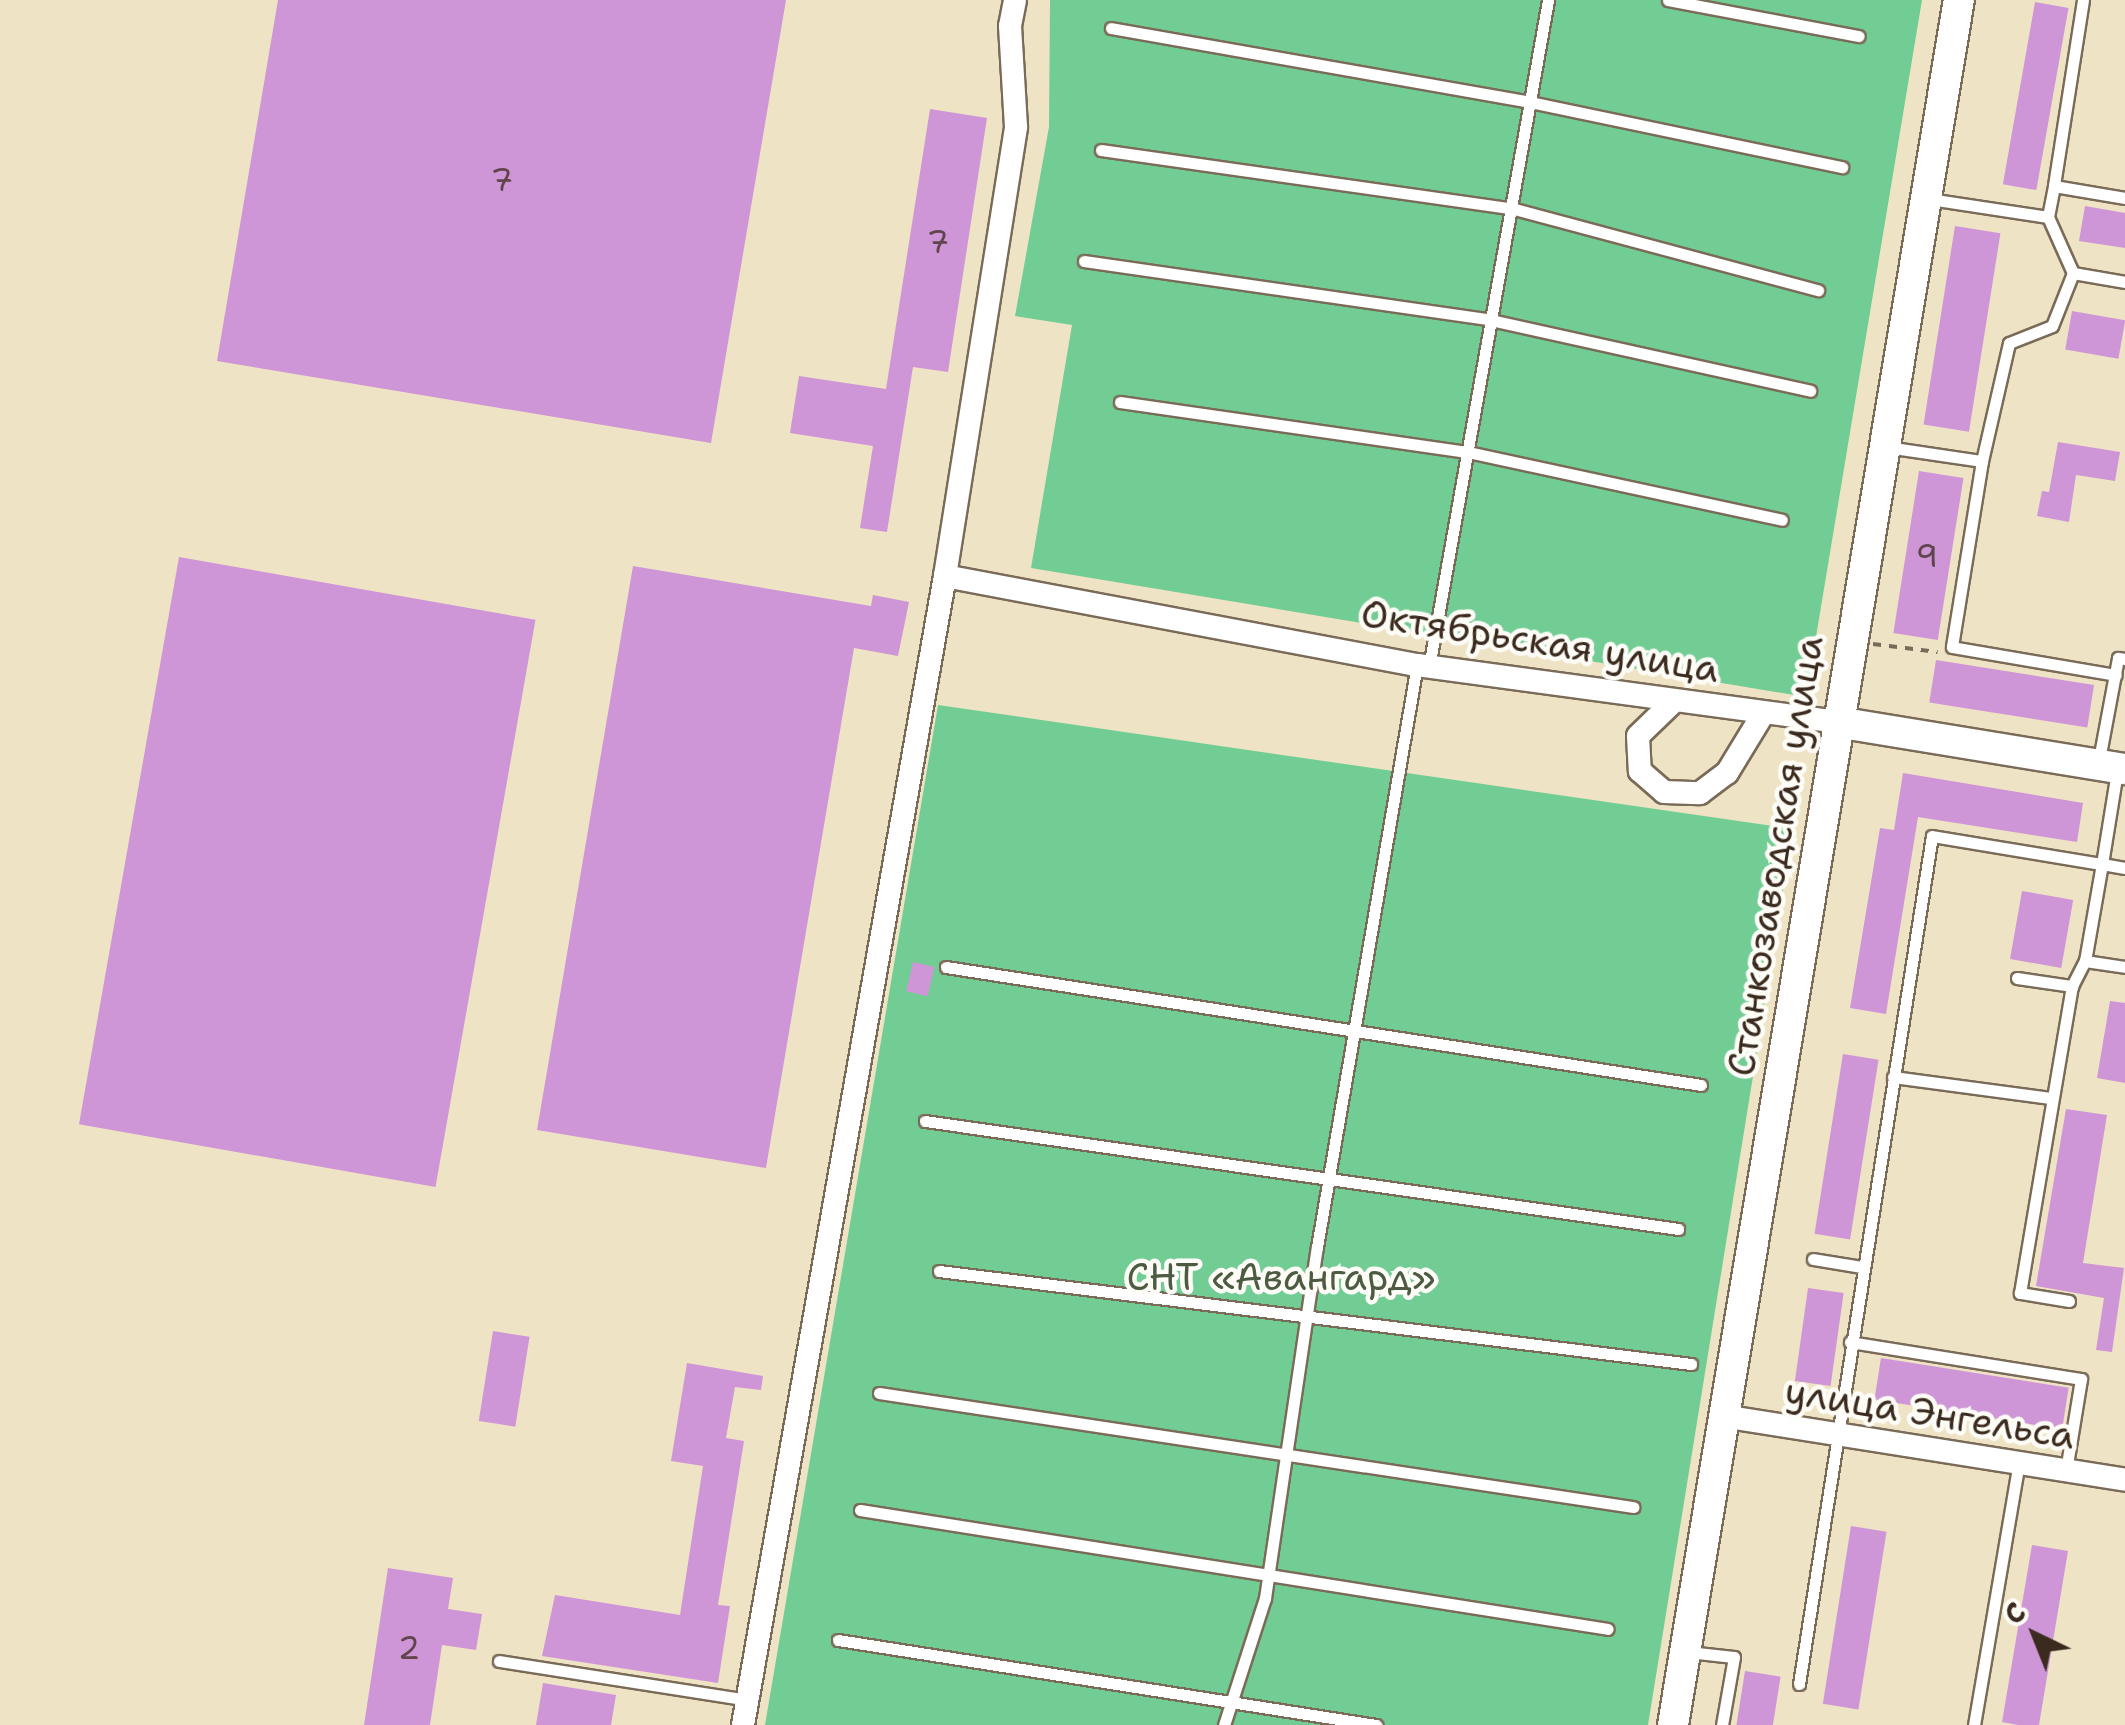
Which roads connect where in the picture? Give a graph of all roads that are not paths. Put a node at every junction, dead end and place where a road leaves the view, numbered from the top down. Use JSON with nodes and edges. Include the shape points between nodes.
{"nodes":[{"id":1,"x":1014,"y":0,"type":"edge"},
{"id":2,"x":1548,"y":0,"type":"edge"},
{"id":3,"x":1668,"y":0,"type":"edge"},
{"id":4,"x":1959,"y":0,"type":"edge"},
{"id":5,"x":2083,"y":0,"type":"edge"},
{"id":6,"x":1110,"y":28,"type":"dead end"},
{"id":7,"x":1860,"y":36,"type":"dead end"},
{"id":8,"x":1530,"y":102,"type":"junction"},
{"id":9,"x":1101,"y":150,"type":"dead end"},
{"id":10,"x":1842,"y":167,"type":"dead end"},
{"id":11,"x":2054,"y":186,"type":"junction"},
{"id":12,"x":1926,"y":198,"type":"junction"},
{"id":13,"x":2125,"y":198,"type":"edge"},
{"id":14,"x":1511,"y":208,"type":"junction"},
{"id":15,"x":2048,"y":217,"type":"junction"},
{"id":16,"x":1084,"y":261,"type":"dead end"},
{"id":17,"x":2073,"y":273,"type":"junction"},
{"id":18,"x":2125,"y":282,"type":"edge"},
{"id":19,"x":1818,"y":290,"type":"dead end"},
{"id":20,"x":1492,"y":320,"type":"junction"},
{"id":21,"x":1810,"y":391,"type":"dead end"},
{"id":22,"x":1120,"y":402,"type":"dead end"},
{"id":23,"x":1884,"y":446,"type":"junction"},
{"id":24,"x":1468,"y":452,"type":"junction"},
{"id":25,"x":1982,"y":461,"type":"junction"},
{"id":26,"x":1782,"y":520,"type":"dead end"},
{"id":27,"x":945,"y":576,"type":"junction"},
{"id":28,"x":2125,"y":659,"type":"edge"},
{"id":29,"x":1423,"y":666,"type":"junction"},
{"id":30,"x":2116,"y":675,"type":"junction"},
{"id":31,"x":1672,"y":703,"type":"junction"},
{"id":32,"x":1762,"y":714,"type":"junction"},
{"id":33,"x":1837,"y":722,"type":"junction"},
{"id":34,"x":2114,"y":768,"type":"edge"},
{"id":35,"x":2102,"y":864,"type":"junction"},
{"id":36,"x":2125,"y":868,"type":"edge"},
{"id":37,"x":2085,"y":961,"type":"junction"},
{"id":38,"x":2125,"y":967,"type":"edge"},
{"id":39,"x":946,"y":968,"type":"dead end"},
{"id":40,"x":2017,"y":978,"type":"dead end"},
{"id":41,"x":2072,"y":986,"type":"junction"},
{"id":42,"x":1355,"y":1028,"type":"junction"},
{"id":43,"x":1893,"y":1076,"type":"junction"},
{"id":44,"x":1701,"y":1085,"type":"dead end"},
{"id":45,"x":2051,"y":1098,"type":"junction"},
{"id":46,"x":925,"y":1121,"type":"dead end"},
{"id":47,"x":1330,"y":1177,"type":"junction"},
{"id":48,"x":1678,"y":1229,"type":"dead end"},
{"id":49,"x":1812,"y":1259,"type":"dead end"},
{"id":50,"x":1862,"y":1267,"type":"junction"},
{"id":51,"x":939,"y":1271,"type":"dead end"},
{"id":52,"x":2069,"y":1300,"type":"dead end"},
{"id":53,"x":1307,"y":1315,"type":"junction"},
{"id":54,"x":1850,"y":1342,"type":"junction"},
{"id":55,"x":1691,"y":1364,"type":"dead end"},
{"id":56,"x":879,"y":1393,"type":"dead end"},
{"id":57,"x":1724,"y":1416,"type":"junction"},
{"id":58,"x":1835,"y":1434,"type":"junction"},
{"id":59,"x":1287,"y":1452,"type":"junction"},
{"id":60,"x":2019,"y":1464,"type":"junction"},
{"id":61,"x":2066,"y":1471,"type":"junction"},
{"id":62,"x":2125,"y":1480,"type":"edge"},
{"id":63,"x":1634,"y":1507,"type":"dead end"},
{"id":64,"x":860,"y":1510,"type":"dead end"},
{"id":65,"x":1268,"y":1576,"type":"junction"},
{"id":66,"x":1608,"y":1629,"type":"dead end"},
{"id":67,"x":838,"y":1640,"type":"dead end"},
{"id":68,"x":1685,"y":1651,"type":"junction"},
{"id":69,"x":499,"y":1661,"type":"dead end"},
{"id":70,"x":1798,"y":1684,"type":"dead end"},
{"id":71,"x":748,"y":1700,"type":"junction"},
{"id":72,"x":1232,"y":1704,"type":"junction"},
{"id":73,"x":743,"y":1725,"type":"edge"},
{"id":74,"x":1224,"y":1725,"type":"edge"},
{"id":75,"x":1376,"y":1725,"type":"edge"},
{"id":76,"x":1673,"y":1725,"type":"edge"},
{"id":77,"x":1722,"y":1725,"type":"edge"},
{"id":78,"x":1974,"y":1725,"type":"edge"}],
"edges":[{"from":1,"to":27,"type":"street","via":[[1016,127]]},
{"from":2,"to":8,"type":"lane"},
{"from":3,"to":7,"type":"lane"},
{"from":4,"to":12,"type":"street","name":"Станкозаводская улица"},
{"from":5,"to":11,"type":"lane"},
{"from":6,"to":8,"type":"lane"},
{"from":8,"to":10,"type":"lane"},
{"from":8,"to":14,"type":"lane"},
{"from":9,"to":14,"type":"lane"},
{"from":11,"to":13,"type":"lane"},
{"from":11,"to":15,"type":"lane"},
{"from":12,"to":15,"type":"lane"},
{"from":12,"to":23,"type":"street","name":"Станкозаводская улица"},
{"from":14,"to":19,"type":"lane"},
{"from":14,"to":20,"type":"lane"},
{"from":15,"to":17,"type":"lane"},
{"from":16,"to":20,"type":"lane"},
{"from":17,"to":18,"type":"lane"},
{"from":17,"to":25,"type":"lane","via":[[2052,326],[2009,343]]},
{"from":20,"to":21,"type":"lane"},
{"from":20,"to":24,"type":"lane"},
{"from":22,"to":24,"type":"lane"},
{"from":23,"to":25,"type":"lane"},
{"from":23,"to":33,"type":"street","name":"Станкозаводская улица"},
{"from":24,"to":26,"type":"lane"},
{"from":24,"to":29,"type":"lane"},
{"from":25,"to":30,"type":"lane","via":[[1952,648]]},
{"from":27,"to":29,"type":"street","name":"Октябрьская улица"},
{"from":27,"to":71,"type":"street"},
{"from":28,"to":30,"type":"lane","via":[[2118,658]]},
{"from":29,"to":31,"type":"street","name":"Октябрьская улица"},
{"from":29,"to":42,"type":"lane"},
{"from":30,"to":34,"type":"lane"},
{"from":31,"to":32,"type":"street","name":"Октябрьская улица"},
{"from":31,"to":32,"type":"street","via":[[1638,736],[1640,771],[1664,792],[1700,793],[1727,773]]},
{"from":32,"to":33,"type":"street","name":"Октябрьская улица"},
{"from":33,"to":34,"type":"street","name":"Октябрьская улица"},
{"from":33,"to":57,"type":"street","name":"Станкозаводская улица"},
{"from":34,"to":35,"type":"lane"},
{"from":35,"to":36,"type":"lane"},
{"from":35,"to":37,"type":"lane"},
{"from":35,"to":43,"type":"lane","via":[[1932,836]]},
{"from":37,"to":38,"type":"lane"},
{"from":37,"to":41,"type":"lane"},
{"from":39,"to":42,"type":"lane"},
{"from":40,"to":41,"type":"lane"},
{"from":41,"to":45,"type":"lane"},
{"from":42,"to":44,"type":"lane"},
{"from":42,"to":47,"type":"lane"},
{"from":43,"to":45,"type":"lane"},
{"from":43,"to":50,"type":"lane"},
{"from":45,"to":52,"type":"lane","via":[[2020,1293]]},
{"from":46,"to":47,"type":"lane"},
{"from":47,"to":48,"type":"lane"},
{"from":47,"to":53,"type":"lane"},
{"from":49,"to":50,"type":"lane"},
{"from":50,"to":54,"type":"lane"},
{"from":51,"to":53,"type":"lane"},
{"from":53,"to":55,"type":"lane"},
{"from":53,"to":59,"type":"lane"},
{"from":54,"to":58,"type":"lane"},
{"from":54,"to":61,"type":"lane","via":[[2081,1378]]},
{"from":56,"to":59,"type":"lane"},
{"from":57,"to":58,"type":"street","name":"улица Энгельса"},
{"from":57,"to":68,"type":"street","name":"Станкозаводская улица"},
{"from":58,"to":60,"type":"street","name":"улица Энгельса"},
{"from":58,"to":70,"type":"lane"},
{"from":59,"to":63,"type":"lane"},
{"from":59,"to":65,"type":"lane"},
{"from":60,"to":61,"type":"street","name":"улица Энгельса"},
{"from":60,"to":78,"type":"lane"},
{"from":61,"to":62,"type":"street","name":"улица Энгельса"},
{"from":64,"to":65,"type":"lane"},
{"from":65,"to":66,"type":"lane"},
{"from":65,"to":72,"type":"lane"},
{"from":67,"to":72,"type":"lane"},
{"from":68,"to":76,"type":"street","name":"Станкозаводская улица"},
{"from":68,"to":77,"type":"lane","via":[[1734,1656]]},
{"from":69,"to":71,"type":"lane"},
{"from":71,"to":73,"type":"street"},
{"from":72,"to":74,"type":"lane"},
{"from":72,"to":75,"type":"lane"}]}
